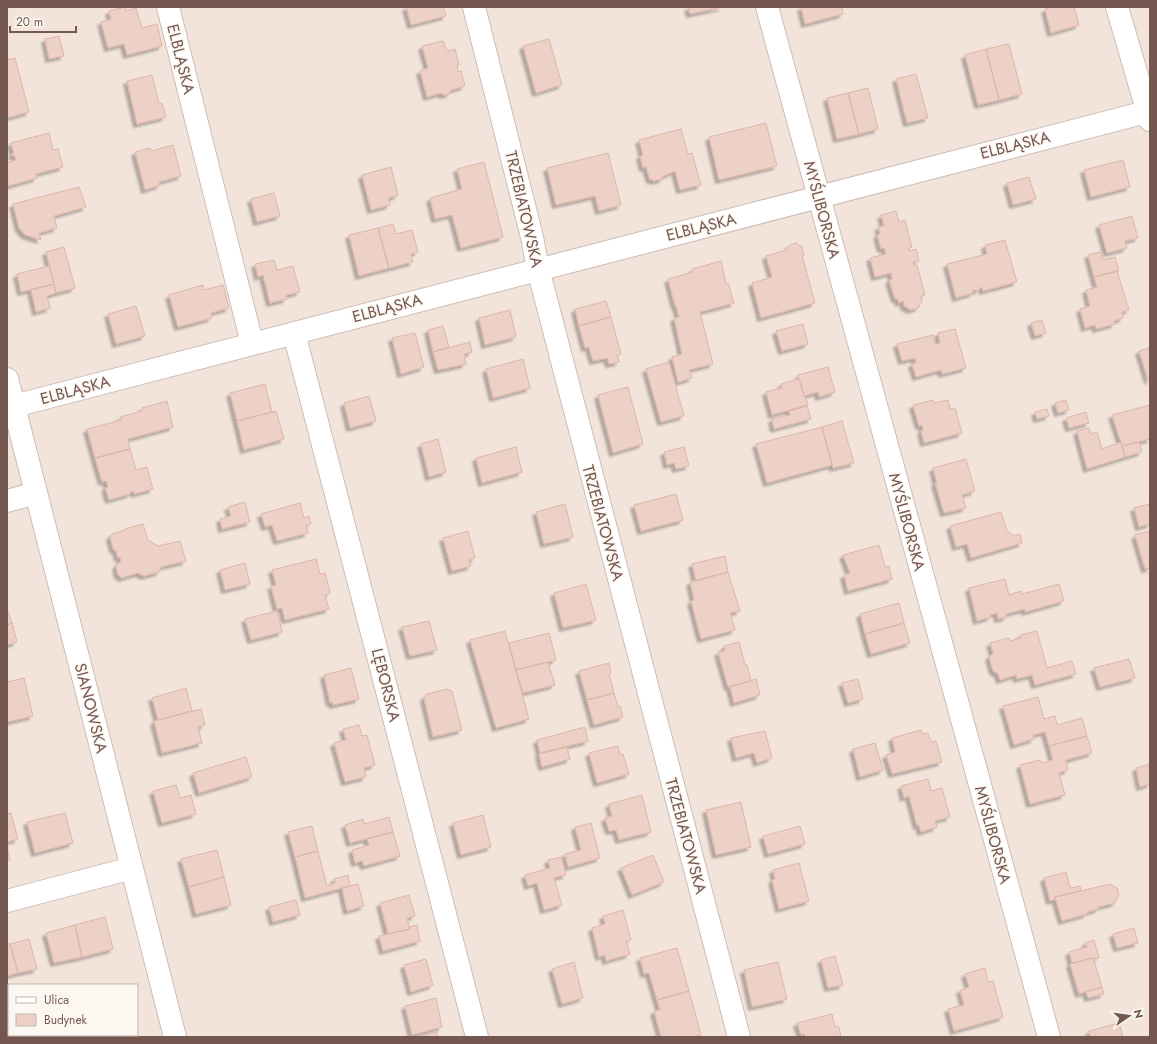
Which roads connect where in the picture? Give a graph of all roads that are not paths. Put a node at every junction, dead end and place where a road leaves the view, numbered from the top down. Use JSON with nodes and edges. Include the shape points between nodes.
{"nodes":[{"id":1,"x":168,"y":7,"type":"edge"},
{"id":2,"x":474,"y":7,"type":"edge"},
{"id":3,"x":767,"y":7,"type":"edge"},
{"id":4,"x":1117,"y":7,"type":"edge"},
{"id":5,"x":1149,"y":114,"type":"edge"},
{"id":6,"x":818,"y":197,"type":"junction"},
{"id":7,"x":538,"y":269,"type":"junction"},
{"id":8,"x":294,"y":333,"type":"junction"},
{"id":9,"x":252,"y":343,"type":"junction"},
{"id":10,"x":7,"y":379,"type":"edge"},
{"id":11,"x":14,"y":406,"type":"junction"},
{"id":12,"x":36,"y":493,"type":"junction"},
{"id":13,"x":7,"y":501,"type":"edge"},
{"id":14,"x":132,"y":868,"type":"junction"},
{"id":15,"x":7,"y":901,"type":"edge"},
{"id":16,"x":176,"y":1037,"type":"edge"},
{"id":17,"x":477,"y":1037,"type":"edge"},
{"id":18,"x":739,"y":1037,"type":"edge"},
{"id":19,"x":1048,"y":1037,"type":"edge"}],
"edges":[{"from":1,"to":9,"type":"street","name":"ELBLĄSKA"},
{"from":2,"to":7,"type":"street","name":"TRZEBIATOWSKA"},
{"from":3,"to":6,"type":"street","name":"MYŚLIBORSKA"},
{"from":4,"to":5,"type":"street"},
{"from":5,"to":6,"type":"street","name":"ELBLĄSKA","via":[[972,156]]},
{"from":6,"to":7,"type":"street","name":"ELBLĄSKA"},
{"from":6,"to":19,"type":"street","name":"MYŚLIBORSKA"},
{"from":7,"to":8,"type":"street","name":"ELBLĄSKA"},
{"from":7,"to":18,"type":"street","name":"TRZEBIATOWSKA"},
{"from":8,"to":9,"type":"street","name":"ELBLĄSKA"},
{"from":8,"to":17,"type":"street","name":"LĘBORSKA"},
{"from":9,"to":11,"type":"street","name":"ELBLĄSKA"},
{"from":10,"to":11,"type":"street","name":"SIANOWSKA"},
{"from":11,"to":12,"type":"street","name":"SIANOWSKA"},
{"from":12,"to":13,"type":"street"},
{"from":12,"to":14,"type":"street","name":"SIANOWSKA"},
{"from":14,"to":15,"type":"street"},
{"from":14,"to":16,"type":"street","name":"SIANOWSKA"}]}
